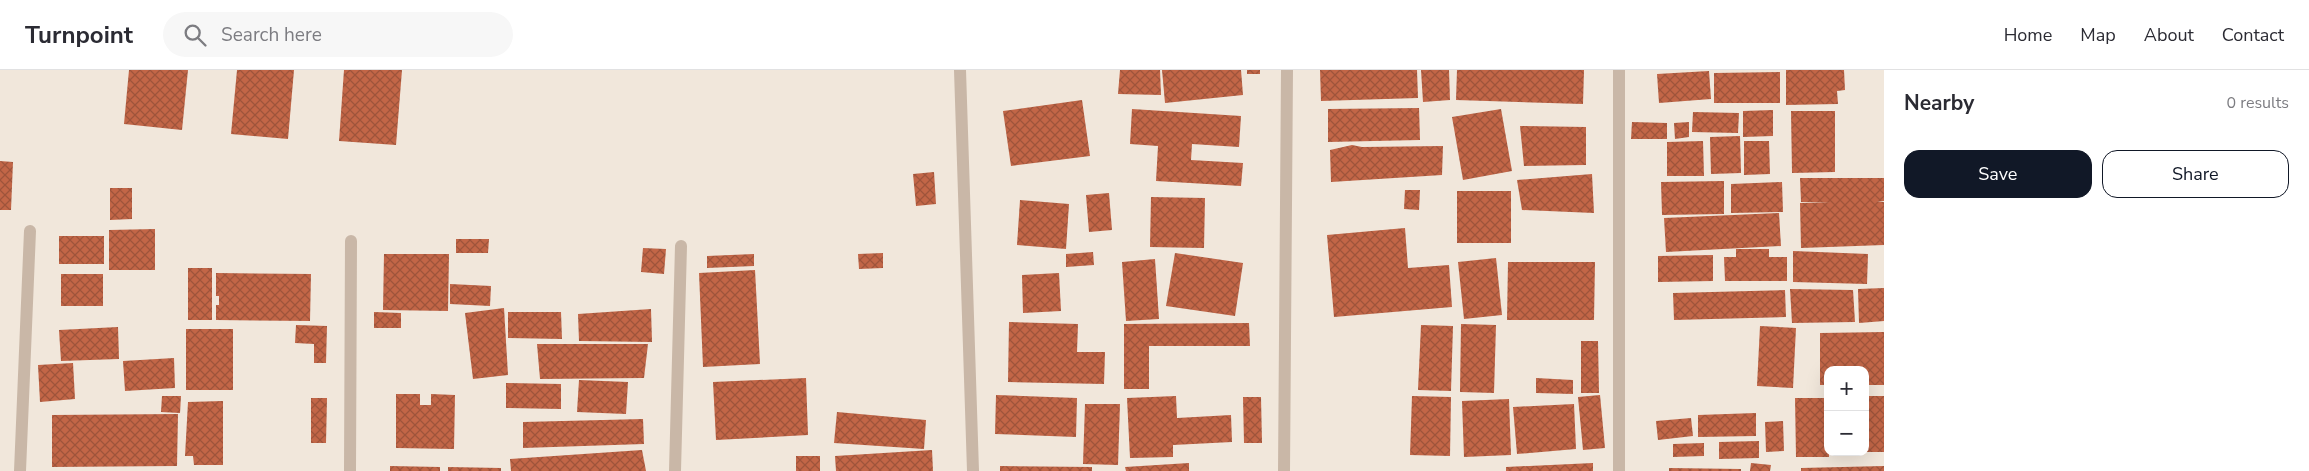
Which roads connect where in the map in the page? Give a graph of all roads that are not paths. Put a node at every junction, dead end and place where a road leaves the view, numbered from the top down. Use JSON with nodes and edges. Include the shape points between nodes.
{"nodes":[{"id":1,"x":960,"y":70,"type":"edge"},
{"id":2,"x":1287,"y":70,"type":"edge"},
{"id":3,"x":1619,"y":70,"type":"edge"},
{"id":4,"x":30,"y":231,"type":"dead end"},
{"id":5,"x":351,"y":241,"type":"dead end"},
{"id":6,"x":681,"y":246,"type":"dead end"},
{"id":7,"x":20,"y":471,"type":"edge"},
{"id":8,"x":350,"y":471,"type":"edge"},
{"id":9,"x":675,"y":471,"type":"edge"},
{"id":10,"x":973,"y":471,"type":"edge"},
{"id":11,"x":1284,"y":471,"type":"edge"},
{"id":12,"x":1620,"y":471,"type":"edge"}],
"edges":[{"from":1,"to":10,"type":"street"},
{"from":2,"to":11,"type":"street"},
{"from":3,"to":12,"type":"street"},
{"from":4,"to":7,"type":"street"},
{"from":5,"to":8,"type":"street"},
{"from":6,"to":9,"type":"street"}]}
